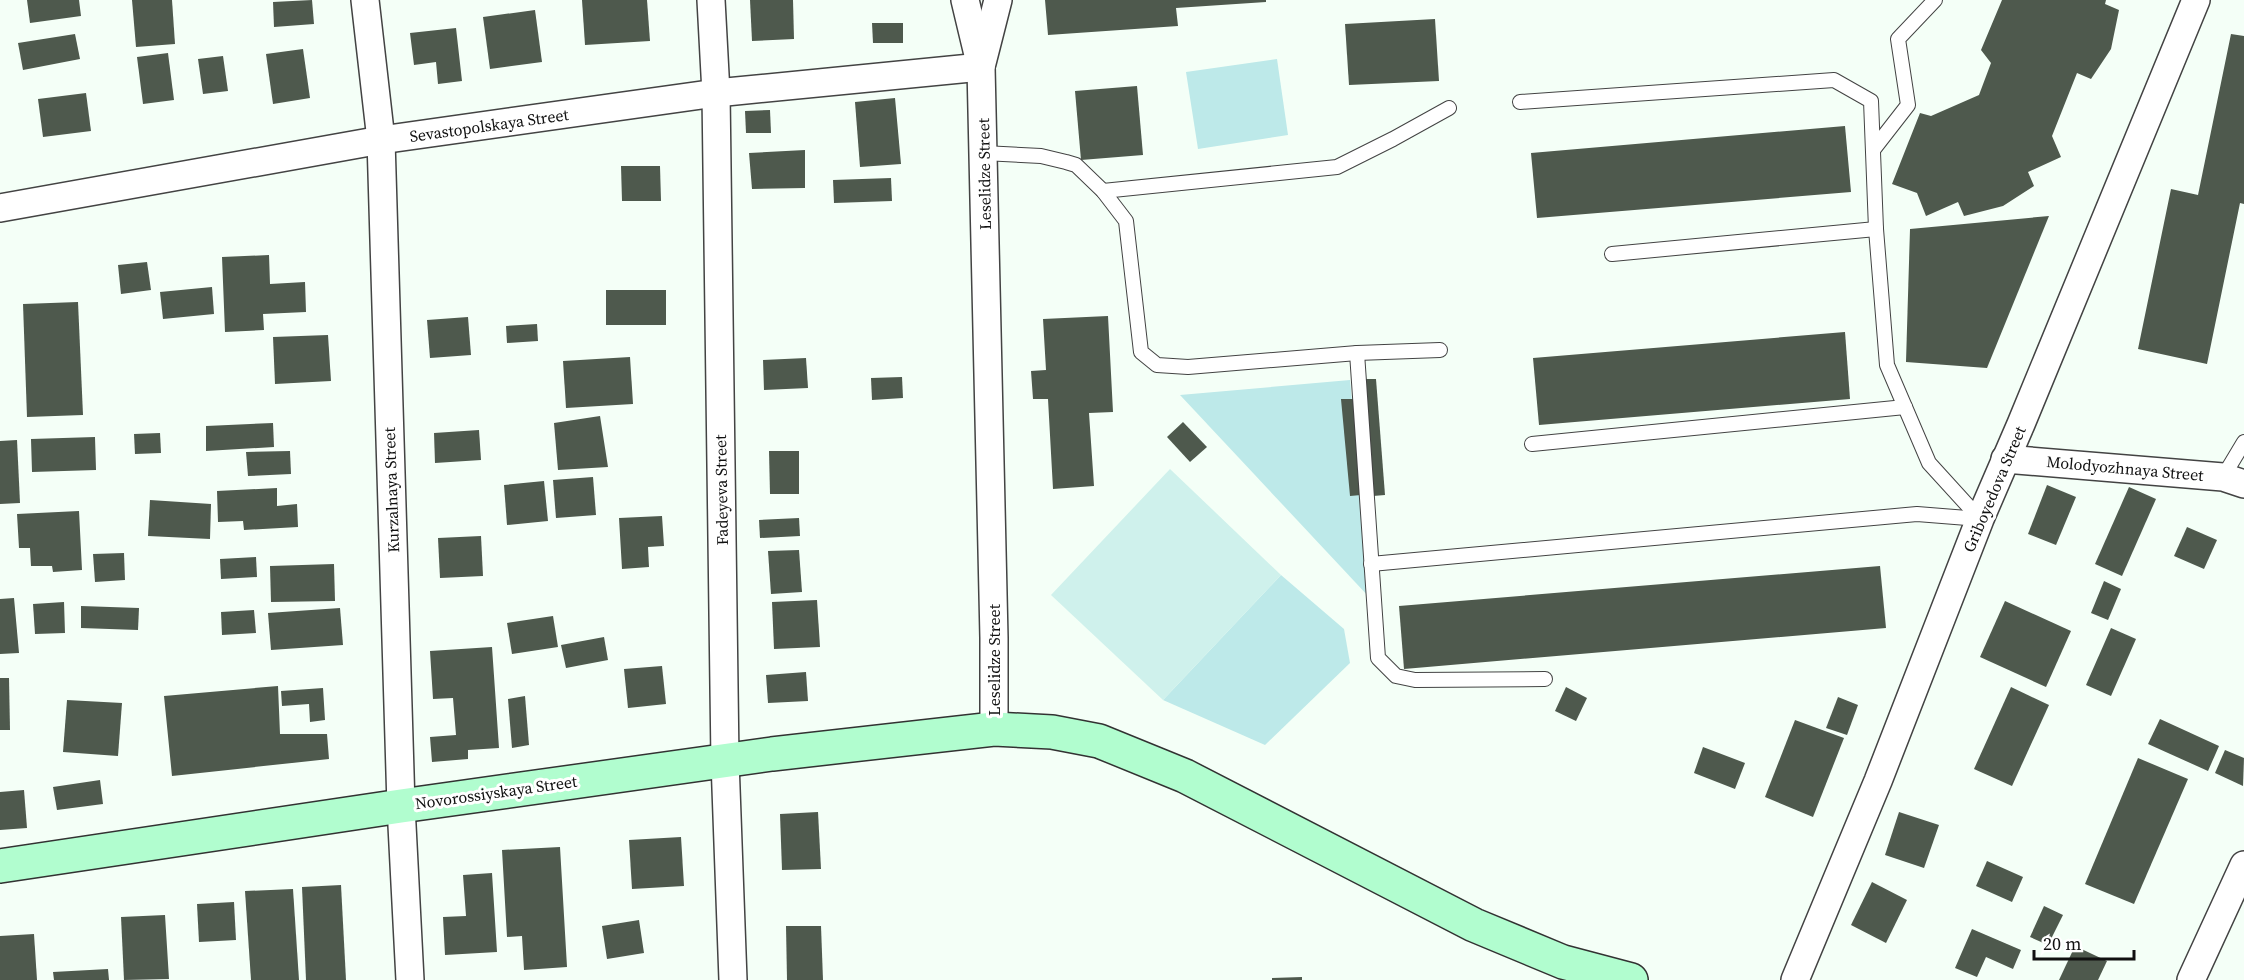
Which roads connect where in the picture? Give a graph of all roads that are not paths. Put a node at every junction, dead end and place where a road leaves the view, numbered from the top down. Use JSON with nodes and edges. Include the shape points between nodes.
{"nodes":[{"id":1,"x":365,"y":0,"type":"edge"},
{"id":2,"x":711,"y":0,"type":"edge"},
{"id":3,"x":965,"y":0,"type":"edge"},
{"id":4,"x":998,"y":0,"type":"edge"},
{"id":5,"x":1935,"y":0,"type":"edge"},
{"id":6,"x":2196,"y":0,"type":"edge"},
{"id":7,"x":981,"y":67,"type":"junction"},
{"id":8,"x":716,"y":93,"type":"junction"},
{"id":9,"x":1520,"y":102,"type":"dead end"},
{"id":10,"x":1449,"y":108,"type":"dead end"},
{"id":11,"x":381,"y":140,"type":"junction"},
{"id":12,"x":1873,"y":150,"type":"junction"},
{"id":13,"x":983,"y":153,"type":"junction"},
{"id":14,"x":1103,"y":192,"type":"junction"},
{"id":15,"x":0,"y":208,"type":"edge"},
{"id":16,"x":1876,"y":229,"type":"junction"},
{"id":17,"x":1612,"y":254,"type":"dead end"},
{"id":18,"x":1440,"y":350,"type":"dead end"},
{"id":19,"x":1357,"y":353,"type":"junction"},
{"id":20,"x":1905,"y":407,"type":"junction"},
{"id":21,"x":2244,"y":442,"type":"edge"},
{"id":22,"x":1532,"y":444,"type":"dead end"},
{"id":23,"x":2005,"y":459,"type":"junction"},
{"id":24,"x":2234,"y":480,"type":"edge"},
{"id":25,"x":1980,"y":519,"type":"junction"},
{"id":26,"x":1371,"y":564,"type":"junction"},
{"id":27,"x":1545,"y":679,"type":"dead end"},
{"id":28,"x":994,"y":729,"type":"junction"},
{"id":29,"x":725,"y":761,"type":"junction"},
{"id":30,"x":401,"y":806,"type":"junction"},
{"id":31,"x":0,"y":866,"type":"edge"},
{"id":32,"x":2244,"y":866,"type":"edge"},
{"id":33,"x":1474,"y":925,"type":"junction"},
{"id":34,"x":410,"y":980,"type":"edge"},
{"id":35,"x":733,"y":980,"type":"edge"},
{"id":36,"x":1560,"y":980,"type":"edge"},
{"id":37,"x":1632,"y":980,"type":"edge"},
{"id":38,"x":1795,"y":980,"type":"edge"},
{"id":39,"x":2192,"y":980,"type":"edge"}],
"edges":[{"from":1,"to":11,"type":"street","name":"Kurzalnaya Street"},
{"from":2,"to":8,"type":"street","name":"Fadeyeva Street"},
{"from":3,"to":7,"type":"street","name":"Leselidze Street"},
{"from":4,"to":7,"type":"street","name":"Leselidze Street"},
{"from":5,"to":12,"type":"lane","via":[[1899,39],[1908,105]]},
{"from":6,"to":23,"type":"street","name":"Griboyedova Street"},
{"from":7,"to":8,"type":"street","name":"Sevastopolskaya Street"},
{"from":7,"to":13,"type":"street","name":"Leselidze Street"},
{"from":8,"to":11,"type":"street","name":"Sevastopolskaya Street"},
{"from":8,"to":29,"type":"street","name":"Fadeyeva Street"},
{"from":9,"to":12,"type":"lane","via":[[1834,80],[1871,100]]},
{"from":10,"to":14,"type":"lane","via":[[1336,166]]},
{"from":11,"to":15,"type":"street","name":"Sevastopolskaya Street"},
{"from":11,"to":30,"type":"street","name":"Kurzalnaya Street"},
{"from":12,"to":16,"type":"lane"},
{"from":13,"to":14,"type":"lane","via":[[1041,156],[1076,165]]},
{"from":13,"to":28,"type":"street","name":"Leselidze Street"},
{"from":14,"to":19,"type":"lane","via":[[1126,221],[1142,352],[1157,365],[1188,367]]},
{"from":16,"to":17,"type":"lane"},
{"from":16,"to":20,"type":"lane","via":[[1887,365]]},
{"from":18,"to":19,"type":"lane"},
{"from":19,"to":26,"type":"lane"},
{"from":20,"to":22,"type":"lane"},
{"from":20,"to":25,"type":"lane","via":[[1929,464]]},
{"from":21,"to":24,"type":"lane"},
{"from":23,"to":24,"type":"street","name":"Molodyozhnaya Street"},
{"from":23,"to":25,"type":"street","name":"Griboyedova Street"},
{"from":25,"to":26,"type":"lane","via":[[1917,514]]},
{"from":25,"to":38,"type":"street","name":"Griboyedova Street"},
{"from":26,"to":27,"type":"lane","via":[[1378,658],[1396,676],[1415,681]]},
{"from":28,"to":29,"type":"street","name":"Novorossiyskaya Street"},
{"from":28,"to":33,"type":"street","name":"Leselidze Street","via":[[1052,732],[1099,741],[1137,755]]},
{"from":29,"to":30,"type":"street","name":"Novorossiyskaya Street"},
{"from":29,"to":35,"type":"street","name":"Fadeyeva Street"},
{"from":30,"to":31,"type":"street","name":"Novorossiyskaya Street"},
{"from":30,"to":34,"type":"street","name":"Kurzalnaya Street"},
{"from":32,"to":39,"type":"street"},
{"from":33,"to":36,"type":"street","name":"Leselidze Street"},
{"from":33,"to":37,"type":"street","name":"Leselidze Street","via":[[1563,962]]}]}
